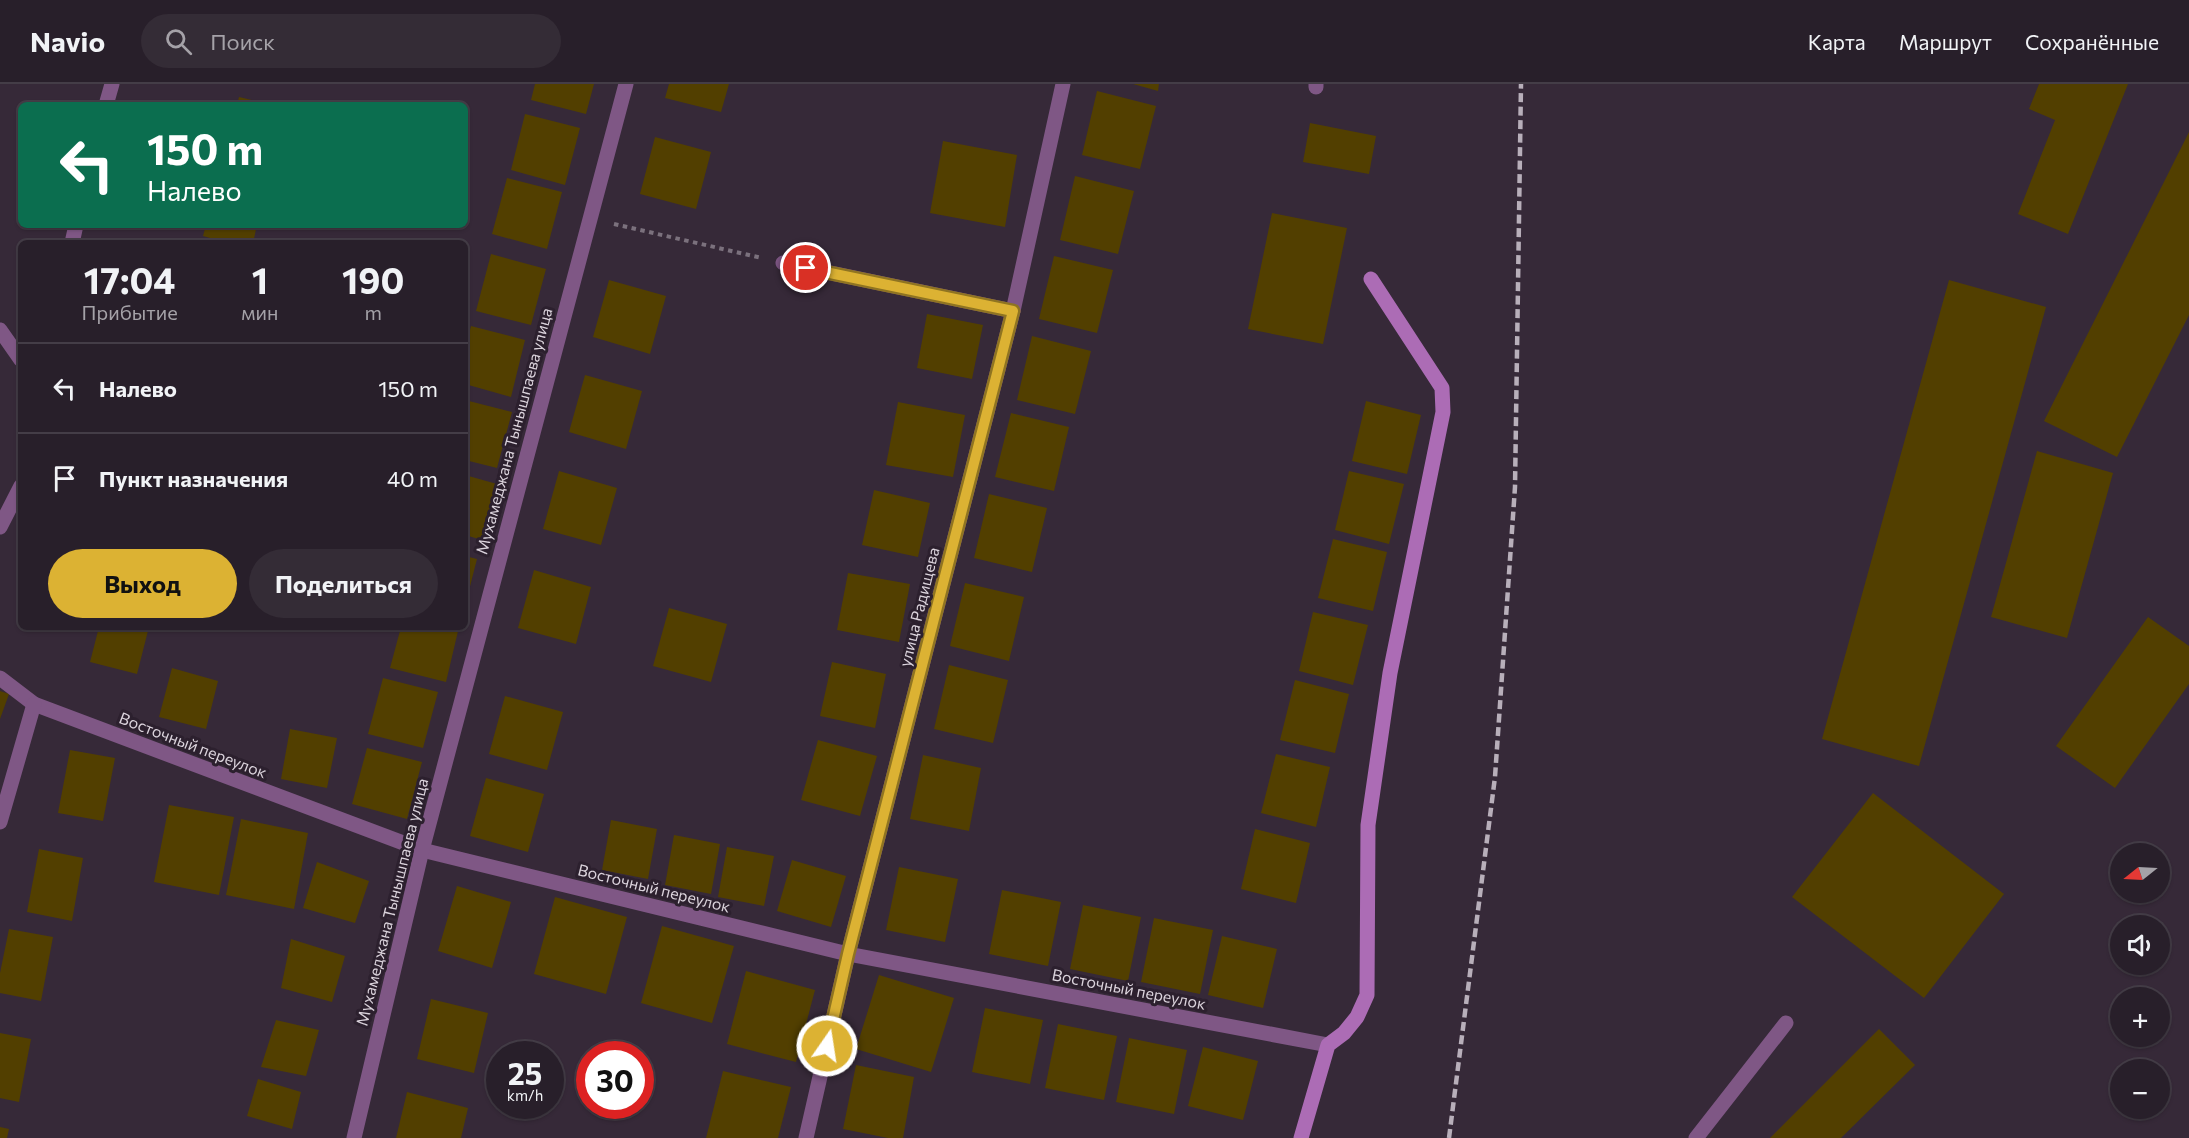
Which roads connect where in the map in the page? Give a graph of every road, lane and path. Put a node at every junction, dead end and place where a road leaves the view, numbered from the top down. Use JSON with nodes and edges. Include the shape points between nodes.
{"nodes":[{"id":1,"x":112,"y":84,"type":"edge"},
{"id":2,"x":626,"y":84,"type":"edge"},
{"id":3,"x":1063,"y":84,"type":"edge"},
{"id":4,"x":107,"y":102,"type":"edge"},
{"id":5,"x":589,"y":219,"type":"junction"},
{"id":6,"x":783,"y":263,"type":"joint"},
{"id":7,"x":1371,"y":279,"type":"dead end"},
{"id":8,"x":1013,"y":311,"type":"junction"},
{"id":9,"x":0,"y":330,"type":"edge"},
{"id":10,"x":18,"y":356,"type":"edge"},
{"id":11,"x":18,"y":492,"type":"edge"},
{"id":12,"x":0,"y":527,"type":"edge"},
{"id":13,"x":0,"y":678,"type":"edge"},
{"id":14,"x":34,"y":704,"type":"junction"},
{"id":15,"x":0,"y":822,"type":"edge"},
{"id":16,"x":422,"y":850,"type":"junction"},
{"id":17,"x":848,"y":954,"type":"junction"},
{"id":18,"x":1786,"y":1023,"type":"dead end"},
{"id":19,"x":1328,"y":1046,"type":"junction"},
{"id":20,"x":354,"y":1138,"type":"edge"},
{"id":21,"x":806,"y":1138,"type":"edge"},
{"id":22,"x":1301,"y":1138,"type":"edge"},
{"id":23,"x":1696,"y":1138,"type":"edge"}],
"edges":[{"from":1,"to":4,"type":"street"},
{"from":2,"to":5,"type":"street","name":"Мухамеджана Тынышпаева улица"},
{"from":3,"to":8,"type":"street","name":"улица Радищева"},
{"from":5,"to":6,"type":"path"},
{"from":5,"to":16,"type":"street","name":"Мухамеджана Тынышпаева улица"},
{"from":6,"to":8,"type":"street"},
{"from":7,"to":19,"type":"street","via":[[1442,388],[1443,412],[1390,674],[1368,825],[1367,995],[1357,1017]]},
{"from":8,"to":17,"type":"street","name":"улица Радищева"},
{"from":9,"to":10,"type":"street"},
{"from":11,"to":12,"type":"street"},
{"from":13,"to":14,"type":"street","name":"Восточный переулок"},
{"from":14,"to":15,"type":"street"},
{"from":14,"to":16,"type":"street","name":"Восточный переулок"},
{"from":16,"to":17,"type":"street","name":"Восточный переулок"},
{"from":16,"to":20,"type":"street","name":"Мухамеджана Тынышпаева улица"},
{"from":17,"to":19,"type":"street","name":"Восточный переулок"},
{"from":17,"to":21,"type":"street","name":"улица Радищева"},
{"from":18,"to":23,"type":"street"},
{"from":19,"to":22,"type":"street"}]}
